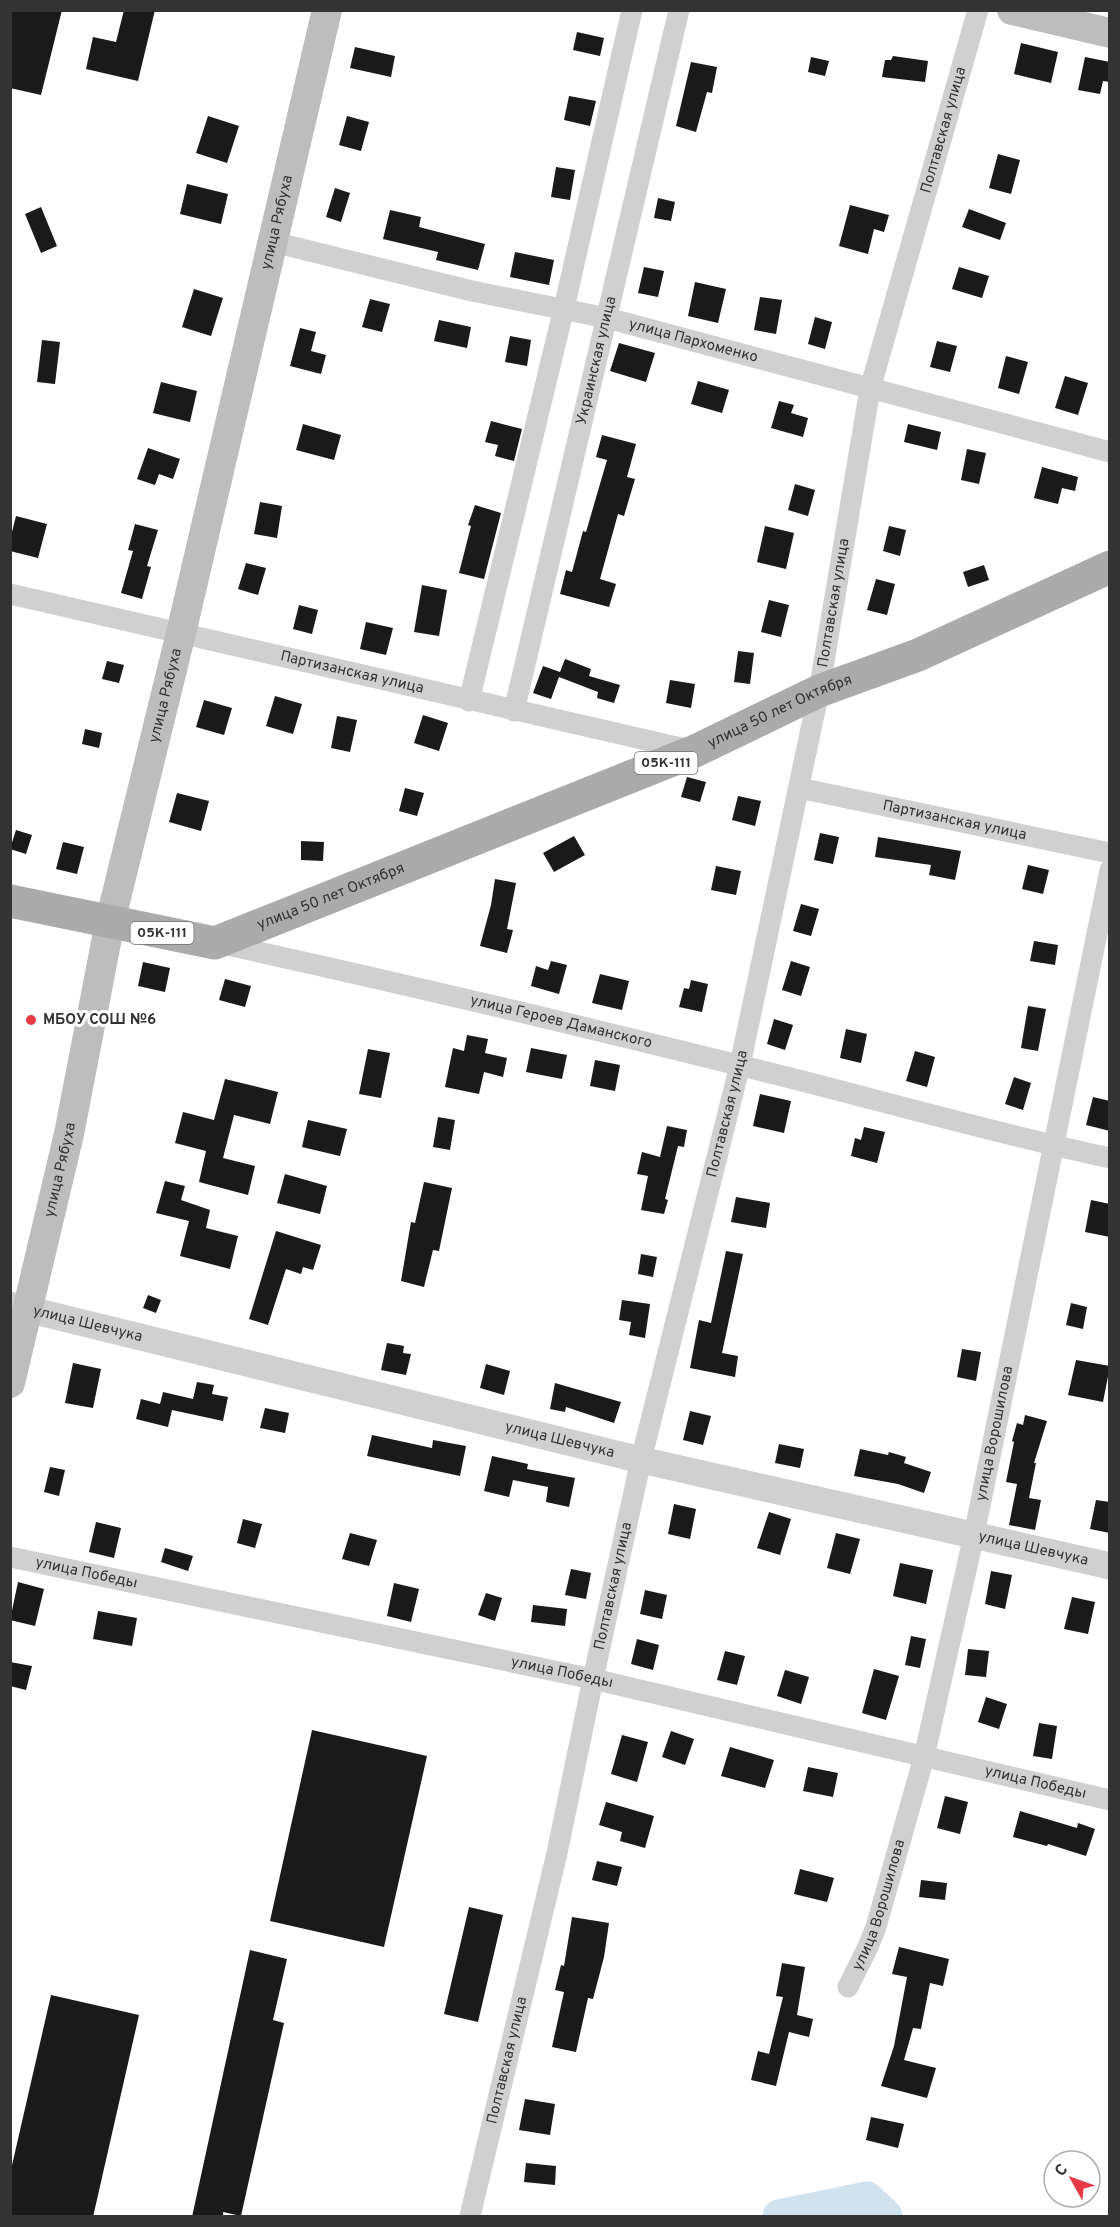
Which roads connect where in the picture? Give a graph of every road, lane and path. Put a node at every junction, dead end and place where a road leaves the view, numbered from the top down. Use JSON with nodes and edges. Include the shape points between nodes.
{"nodes":[{"id":1,"x":327,"y":10,"type":"edge"},
{"id":2,"x":632,"y":10,"type":"edge"},
{"id":3,"x":679,"y":10,"type":"edge"},
{"id":4,"x":978,"y":10,"type":"edge"},
{"id":5,"x":1012,"y":10,"type":"edge"},
{"id":6,"x":1110,"y":33,"type":"edge"},
{"id":7,"x":273,"y":242,"type":"junction"},
{"id":8,"x":564,"y":308,"type":"junction"},
{"id":9,"x":607,"y":318,"type":"junction"},
{"id":10,"x":870,"y":389,"type":"junction"},
{"id":11,"x":1110,"y":452,"type":"edge"},
{"id":12,"x":1110,"y":567,"type":"edge"},
{"id":13,"x":10,"y":594,"type":"edge"},
{"id":14,"x":181,"y":633,"type":"junction"},
{"id":15,"x":819,"y":691,"type":"junction"},
{"id":16,"x":469,"y":701,"type":"junction"},
{"id":17,"x":514,"y":711,"type":"junction"},
{"id":18,"x":695,"y":752,"type":"junction"},
{"id":19,"x":799,"y":788,"type":"junction"},
{"id":20,"x":1110,"y":853,"type":"edge"},
{"id":21,"x":1110,"y":870,"type":"edge"},
{"id":22,"x":10,"y":901,"type":"edge"},
{"id":23,"x":110,"y":922,"type":"junction"},
{"id":24,"x":215,"y":943,"type":"junction"},
{"id":25,"x":740,"y":1065,"type":"junction"},
{"id":26,"x":1053,"y":1145,"type":"junction"},
{"id":27,"x":1110,"y":1158,"type":"edge"},
{"id":28,"x":20,"y":1307,"type":"edge"},
{"id":29,"x":10,"y":1383,"type":"edge"},
{"id":30,"x":641,"y":1460,"type":"junction"},
{"id":31,"x":974,"y":1535,"type":"junction"},
{"id":32,"x":10,"y":1557,"type":"edge"},
{"id":33,"x":1110,"y":1566,"type":"edge"},
{"id":34,"x":593,"y":1679,"type":"junction"},
{"id":35,"x":924,"y":1757,"type":"junction"},
{"id":36,"x":1110,"y":1800,"type":"edge"},
{"id":37,"x":848,"y":1987,"type":"dead end"},
{"id":38,"x":470,"y":2217,"type":"edge"}],
"edges":[{"from":1,"to":7,"type":"main road","name":"улица Рябуха"},
{"from":2,"to":8,"type":"street"},
{"from":3,"to":9,"type":"street","name":"Украинская улица"},
{"from":4,"to":10,"type":"street","name":"Полтавская улица"},
{"from":5,"to":6,"type":"main road"},
{"from":7,"to":8,"type":"street","name":"улица Пархоменко","via":[[472,291]]},
{"from":7,"to":14,"type":"main road","name":"улица Рябуха"},
{"from":8,"to":9,"type":"street","name":"улица Пархоменко"},
{"from":8,"to":16,"type":"street"},
{"from":9,"to":10,"type":"street","name":"улица Пархоменко"},
{"from":9,"to":17,"type":"street","name":"Украинская улица"},
{"from":10,"to":11,"type":"street","name":"улица Пархоменко"},
{"from":10,"to":15,"type":"street","name":"Полтавская улица"},
{"from":12,"to":15,"type":"main road","name":"улица 50 лет Октября","number":"05К-111","via":[[918,655]]},
{"from":13,"to":14,"type":"street","name":"Партизанская улица"},
{"from":14,"to":16,"type":"street","name":"Партизанская улица"},
{"from":14,"to":23,"type":"main road","name":"улица Рябуха"},
{"from":15,"to":18,"type":"main road","name":"улица 50 лет Октября","number":"05К-111"},
{"from":15,"to":19,"type":"street","name":"Полтавская улица"},
{"from":16,"to":17,"type":"street","name":"Партизанская улица"},
{"from":17,"to":18,"type":"street","name":"Партизанская улица"},
{"from":18,"to":24,"type":"main road","name":"улица 50 лет Октября","number":"05К-111"},
{"from":19,"to":20,"type":"street","name":"Партизанская улица"},
{"from":19,"to":25,"type":"street","name":"Полтавская улица"},
{"from":21,"to":26,"type":"street","name":"улица Ворошилова"},
{"from":22,"to":23,"type":"main road","name":"улица Героев Даманского","number":"05К-111"},
{"from":23,"to":24,"type":"main road","name":"улица Героев Даманского","number":"05К-111"},
{"from":23,"to":28,"type":"main road","name":"улица Рябуха","via":[[69,1134]]},
{"from":24,"to":25,"type":"street","name":"улица Героев Даманского","via":[[433,990]]},
{"from":25,"to":26,"type":"street","name":"улица Героев Даманского"},
{"from":25,"to":30,"type":"street","name":"Полтавская улица"},
{"from":26,"to":27,"type":"street","name":"улица Героев Даманского"},
{"from":26,"to":31,"type":"street","name":"улица Ворошилова"},
{"from":28,"to":29,"type":"main road","name":"улица Рябуха"},
{"from":28,"to":30,"type":"street","name":"улица Шевчука"},
{"from":30,"to":31,"type":"street","name":"улица Шевчука"},
{"from":30,"to":34,"type":"street","name":"Полтавская улица"},
{"from":31,"to":33,"type":"street","name":"улица Шевчука"},
{"from":31,"to":35,"type":"street","name":"улица Ворошилова"},
{"from":32,"to":34,"type":"street","name":"улица Победы"},
{"from":34,"to":35,"type":"street","name":"улица Победы"},
{"from":34,"to":38,"type":"street","name":"Полтавская улица","via":[[557,1853]]},
{"from":35,"to":36,"type":"street","name":"улица Победы"},
{"from":35,"to":37,"type":"street","name":"улица Ворошилова","via":[[876,1927]]}]}
